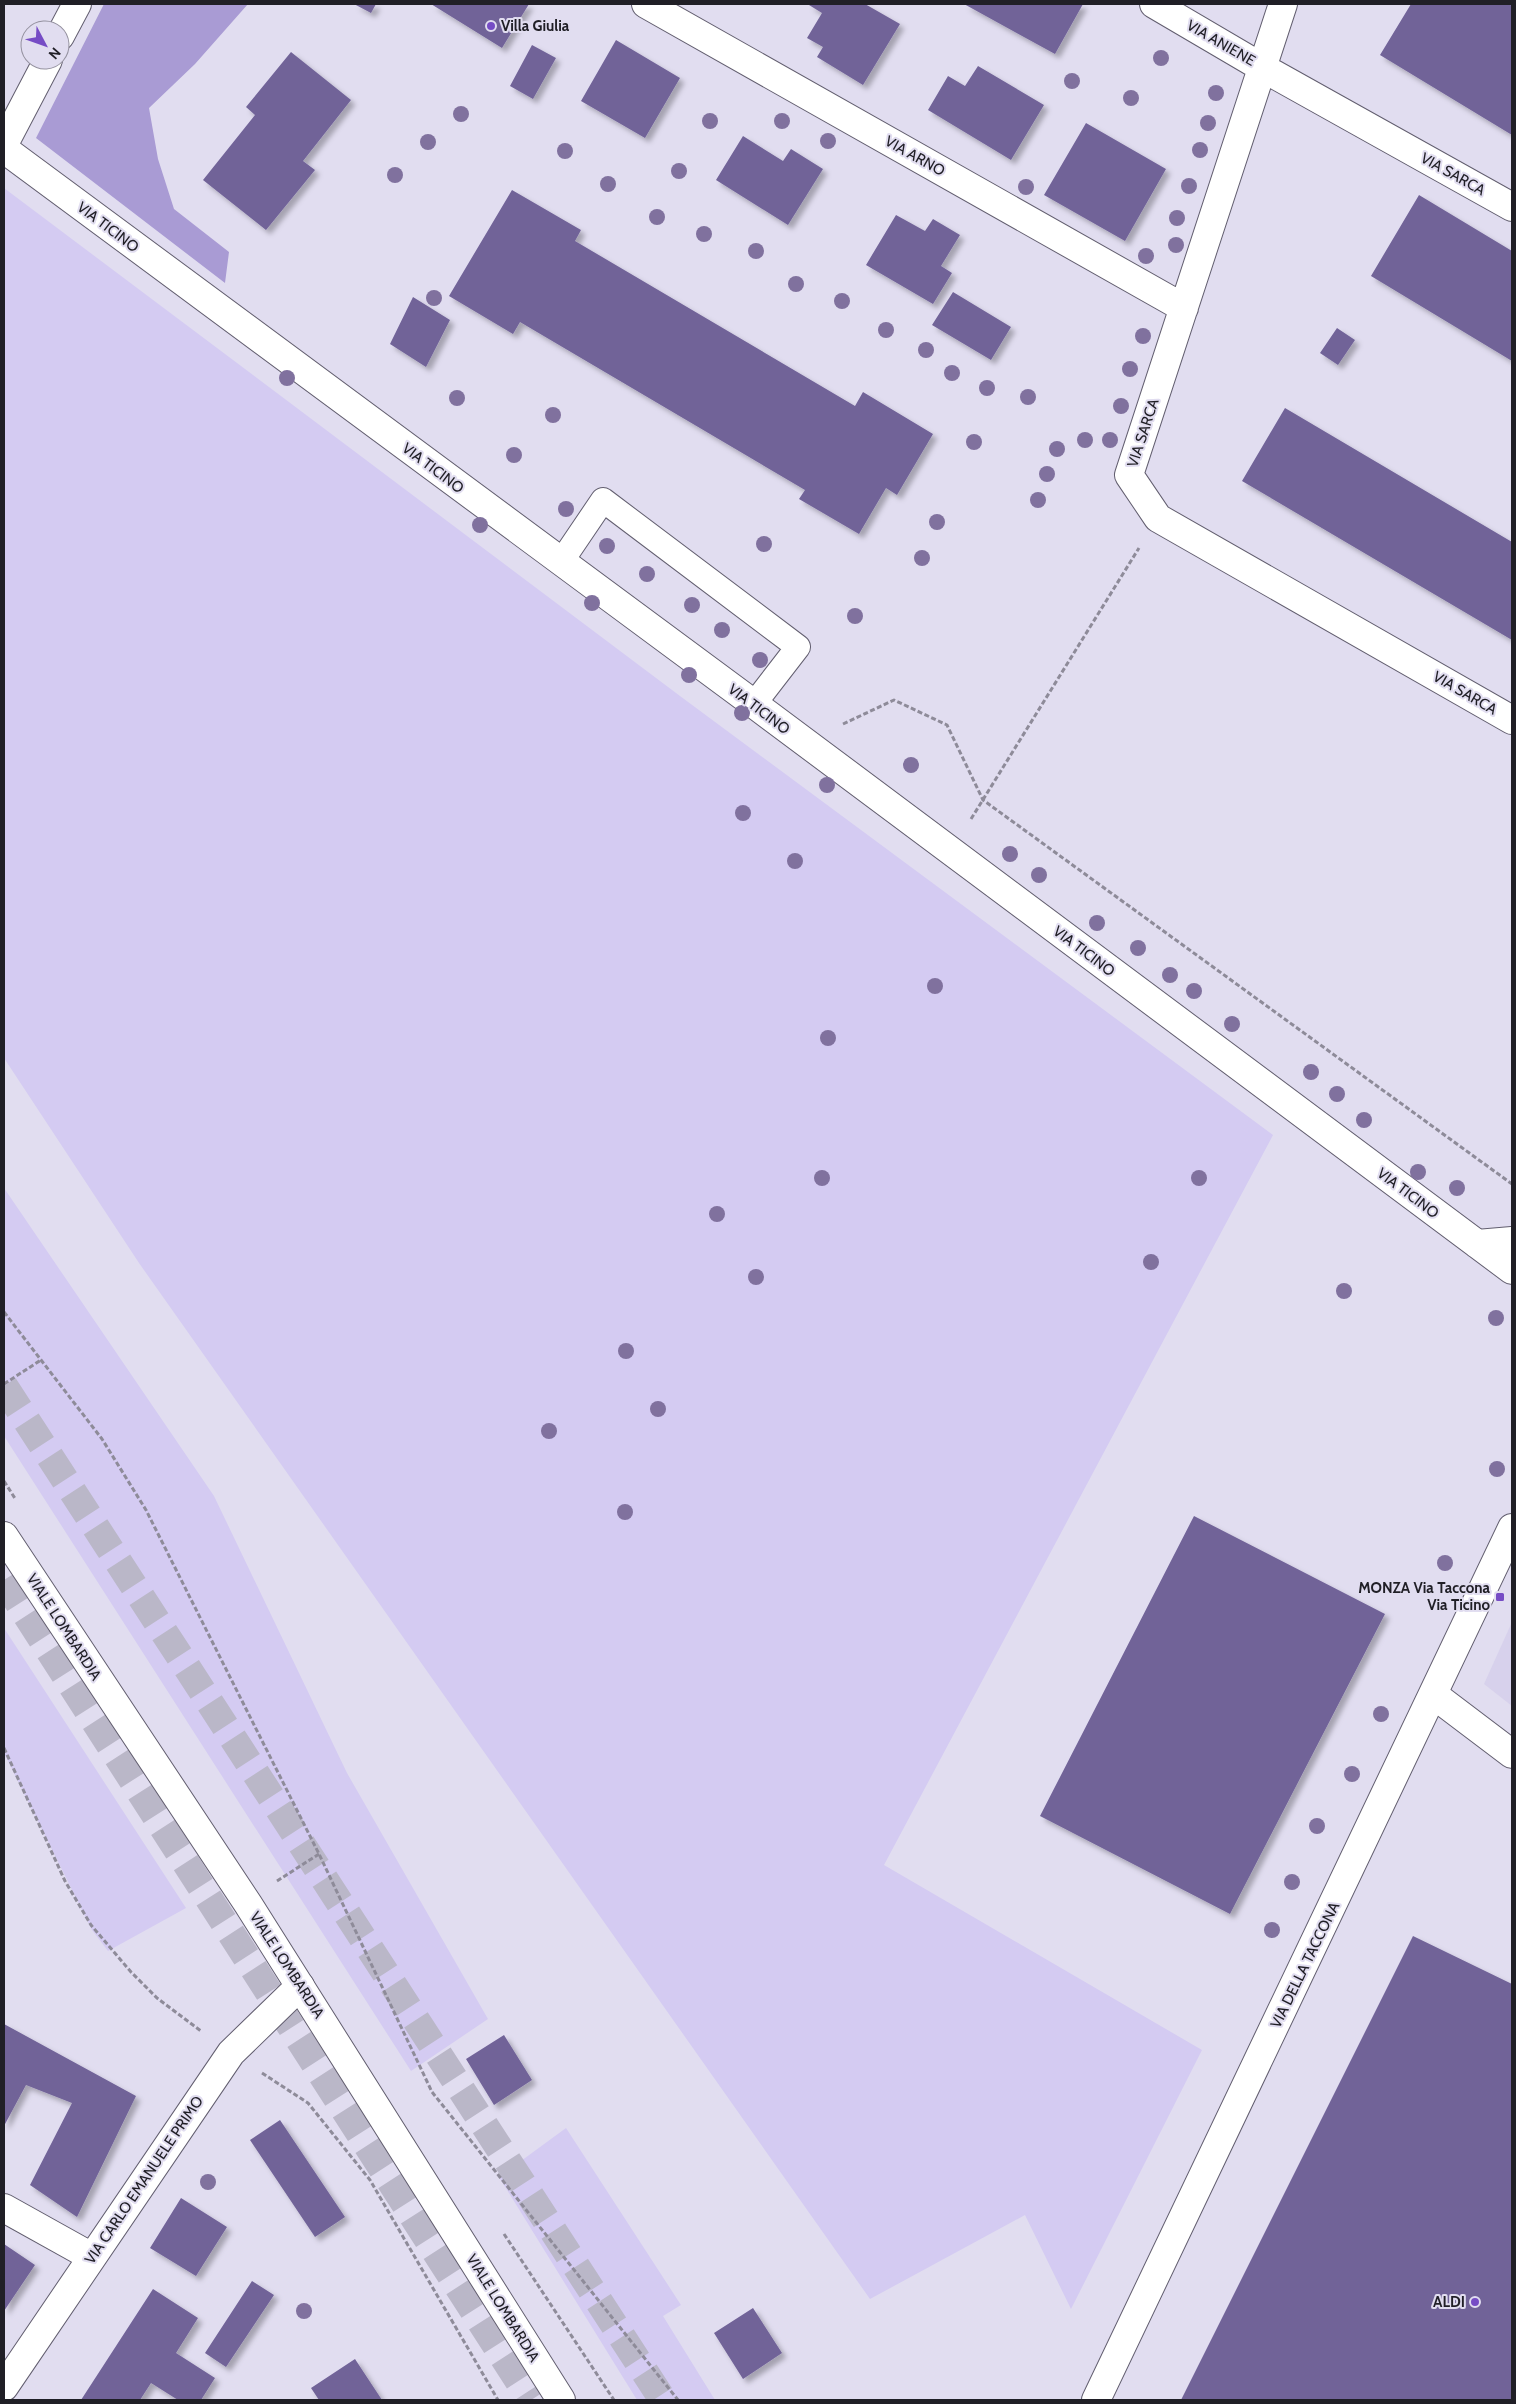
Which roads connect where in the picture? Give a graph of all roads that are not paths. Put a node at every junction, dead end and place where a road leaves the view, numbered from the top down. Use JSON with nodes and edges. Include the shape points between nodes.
{"nodes":[{"id":1,"x":77,"y":4,"type":"edge"},
{"id":2,"x":646,"y":4,"type":"edge"},
{"id":3,"x":1154,"y":4,"type":"edge"},
{"id":4,"x":1283,"y":4,"type":"edge"},
{"id":5,"x":68,"y":20,"type":"edge"},
{"id":6,"x":1263,"y":68,"type":"junction"},
{"id":7,"x":43,"y":70,"type":"edge"},
{"id":8,"x":4,"y":144,"type":"edge"},
{"id":9,"x":4,"y":149,"type":"edge"},
{"id":10,"x":1512,"y":207,"type":"edge"},
{"id":11,"x":1184,"y":308,"type":"junction"},
{"id":12,"x":561,"y":562,"type":"junction"},
{"id":13,"x":754,"y":704,"type":"junction"},
{"id":14,"x":1512,"y":720,"type":"edge"},
{"id":15,"x":1512,"y":1241,"type":"edge"},
{"id":16,"x":1477,"y":1244,"type":"junction"},
{"id":17,"x":1512,"y":1270,"type":"edge"},
{"id":18,"x":1512,"y":1528,"type":"edge"},
{"id":19,"x":4,"y":1536,"type":"edge"},
{"id":20,"x":1434,"y":1695,"type":"junction"},
{"id":21,"x":1512,"y":1754,"type":"edge"},
{"id":22,"x":300,"y":1986,"type":"junction"},
{"id":23,"x":4,"y":2208,"type":"edge"},
{"id":24,"x":92,"y":2257,"type":"junction"},
{"id":25,"x":4,"y":2387,"type":"edge"},
{"id":26,"x":561,"y":2400,"type":"edge"},
{"id":27,"x":1096,"y":2400,"type":"edge"}],
"edges":[{"from":1,"to":5,"type":"street"},
{"from":2,"to":11,"type":"street","name":"VIA ARNO"},
{"from":3,"to":6,"type":"street","name":"VIA ANIENE"},
{"from":4,"to":6,"type":"street","name":"VIA SARCA"},
{"from":6,"to":10,"type":"street","name":"VIA SARCA"},
{"from":6,"to":11,"type":"street","name":"VIA SARCA"},
{"from":7,"to":8,"type":"street"},
{"from":9,"to":12,"type":"street","name":"VIA TICINO"},
{"from":11,"to":14,"type":"street","name":"VIA SARCA","via":[[1129,475],[1158,518]]},
{"from":12,"to":13,"type":"street","name":"VIA TICINO"},
{"from":12,"to":13,"type":"lane","via":[[603,500],[798,648]]},
{"from":13,"to":16,"type":"street","name":"VIA TICINO"},
{"from":15,"to":16,"type":"street"},
{"from":16,"to":17,"type":"street","name":"VIA TICINO"},
{"from":18,"to":20,"type":"street","name":"VIA DELLA TACCONA"},
{"from":19,"to":22,"type":"street","name":"VIALE LOMBARDIA"},
{"from":20,"to":21,"type":"street"},
{"from":20,"to":27,"type":"street","name":"VIA DELLA TACCONA"},
{"from":22,"to":24,"type":"street","name":"VIA CARLO EMANUELE PRIMO","via":[[231,2053]]},
{"from":22,"to":26,"type":"street","name":"VIALE LOMBARDIA"},
{"from":23,"to":24,"type":"street"},
{"from":24,"to":25,"type":"street","name":"VIA CARLO EMANUELE PRIMO"}]}
